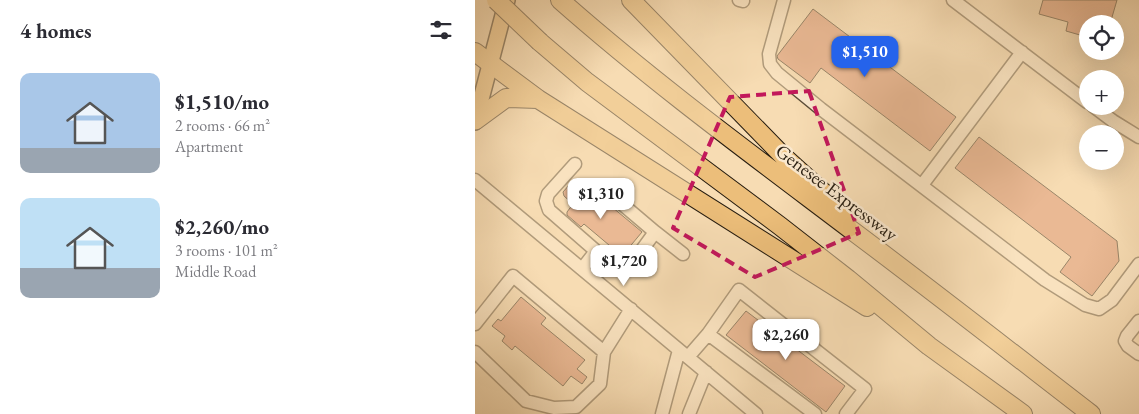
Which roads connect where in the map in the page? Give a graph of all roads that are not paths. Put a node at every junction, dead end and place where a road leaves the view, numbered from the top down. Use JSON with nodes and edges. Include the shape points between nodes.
{"nodes":[{"id":1,"x":496,"y":0,"type":"edge"},
{"id":2,"x":507,"y":0,"type":"edge"},
{"id":3,"x":561,"y":0,"type":"edge"},
{"id":4,"x":631,"y":0,"type":"edge"},
{"id":5,"x":739,"y":0,"type":"edge"},
{"id":6,"x":743,"y":0,"type":"edge"},
{"id":7,"x":784,"y":0,"type":"edge"},
{"id":8,"x":953,"y":0,"type":"edge"},
{"id":9,"x":475,"y":52,"type":"edge"},
{"id":10,"x":1022,"y":52,"type":"junction"},
{"id":11,"x":490,"y":65,"type":"junction"},
{"id":12,"x":1079,"y":96,"type":"edge"},
{"id":13,"x":538,"y":100,"type":"junction"},
{"id":14,"x":1105,"y":115,"type":"edge"},
{"id":15,"x":475,"y":119,"type":"edge"},
{"id":16,"x":1139,"y":137,"type":"edge"},
{"id":17,"x":575,"y":164,"type":"dead end"},
{"id":18,"x":475,"y":180,"type":"edge"},
{"id":19,"x":922,"y":185,"type":"junction"},
{"id":20,"x":623,"y":204,"type":"dead end"},
{"id":21,"x":655,"y":232,"type":"junction"},
{"id":22,"x":597,"y":251,"type":"junction"},
{"id":23,"x":683,"y":254,"type":"dead end"},
{"id":24,"x":1139,"y":264,"type":"edge"},
{"id":25,"x":582,"y":269,"type":"junction"},
{"id":26,"x":924,"y":284,"type":"junction"},
{"id":27,"x":631,"y":309,"type":"junction"},
{"id":28,"x":1139,"y":321,"type":"edge"},
{"id":29,"x":475,"y":324,"type":"edge"},
{"id":30,"x":708,"y":334,"type":"junction"},
{"id":31,"x":929,"y":346,"type":"junction"},
{"id":32,"x":475,"y":352,"type":"edge"},
{"id":33,"x":604,"y":352,"type":"junction"},
{"id":34,"x":683,"y":353,"type":"junction"},
{"id":35,"x":1139,"y":354,"type":"edge"},
{"id":36,"x":706,"y":372,"type":"junction"},
{"id":37,"x":692,"y":412,"type":"edge"},
{"id":38,"x":752,"y":413,"type":"edge"},
{"id":39,"x":662,"y":414,"type":"edge"},
{"id":40,"x":815,"y":414,"type":"edge"},
{"id":41,"x":846,"y":414,"type":"edge"},
{"id":42,"x":1023,"y":414,"type":"edge"},
{"id":43,"x":1091,"y":414,"type":"edge"}],
"edges":[{"from":1,"to":31,"type":"highway","bridge":true,"via":[[587,82],[780,226]]},
{"from":2,"to":11,"type":"main road"},
{"from":3,"to":26,"type":"highway","name":"Genesee Expressway","via":[[654,79]]},
{"from":4,"to":26,"type":"highway","via":[[784,157]]},
{"from":5,"to":6,"type":"street"},
{"from":7,"to":19,"type":"street","via":[[769,54],[770,64],[821,109]]},
{"from":8,"to":10,"type":"street"},
{"from":9,"to":11,"type":"highway"},
{"from":10,"to":12,"type":"street"},
{"from":10,"to":19,"type":"street"},
{"from":11,"to":13,"type":"highway"},
{"from":11,"to":15,"type":"main road"},
{"from":13,"to":15,"type":"highway","via":[[506,98]]},
{"from":13,"to":31,"type":"highway"},
{"from":14,"to":16,"type":"street"},
{"from":17,"to":22,"type":"street","via":[[545,201],[549,210]]},
{"from":18,"to":25,"type":"street"},
{"from":19,"to":24,"type":"street","via":[[1045,280],[1085,306],[1099,309],[1112,300]]},
{"from":20,"to":21,"type":"street"},
{"from":21,"to":22,"type":"street","via":[[631,265],[622,268]]},
{"from":21,"to":23,"type":"street"},
{"from":22,"to":25,"type":"street"},
{"from":25,"to":27,"type":"street"},
{"from":26,"to":43,"type":"highway","name":"Genesee Expressway"},
{"from":27,"to":33,"type":"street"},
{"from":27,"to":34,"type":"street"},
{"from":28,"to":35,"type":"street","via":[[1125,342]]},
{"from":29,"to":33,"type":"street","via":[[513,276]]},
{"from":30,"to":34,"type":"street"},
{"from":30,"to":40,"type":"street"},
{"from":30,"to":41,"type":"street","via":[[739,290],[865,389]]},
{"from":31,"to":42,"type":"highway"},
{"from":32,"to":33,"type":"street","via":[[526,401],[554,408],[576,407],[601,384]]},
{"from":34,"to":36,"type":"street"},
{"from":34,"to":39,"type":"street"},
{"from":36,"to":37,"type":"street"},
{"from":36,"to":38,"type":"street"}]}
